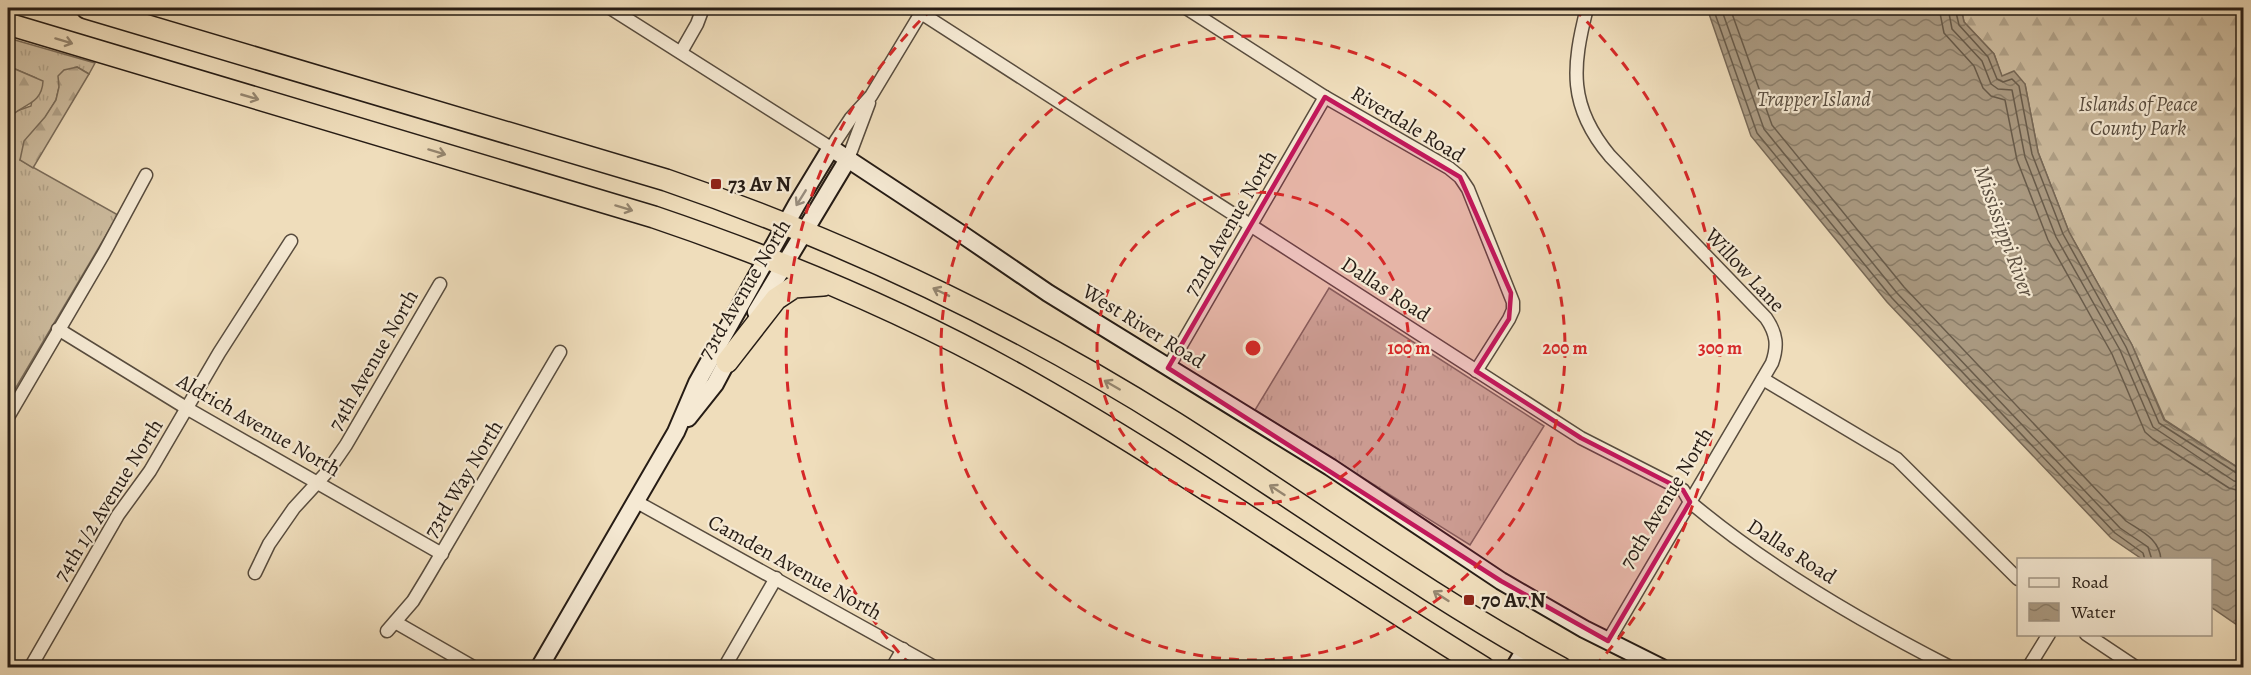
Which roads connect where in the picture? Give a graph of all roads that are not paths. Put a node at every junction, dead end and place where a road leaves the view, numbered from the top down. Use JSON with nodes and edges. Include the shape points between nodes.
{"nodes":[{"id":1,"x":87,"y":8,"type":"edge"},
{"id":2,"x":610,"y":8,"type":"edge"},
{"id":3,"x":704,"y":8,"type":"edge"},
{"id":4,"x":1186,"y":8,"type":"edge"},
{"id":5,"x":1587,"y":8,"type":"edge"},
{"id":6,"x":923,"y":10,"type":"edge"},
{"id":7,"x":8,"y":24,"type":"edge"},
{"id":8,"x":681,"y":52,"type":"junction"},
{"id":9,"x":871,"y":96,"type":"junction"},
{"id":10,"x":1325,"y":97,"type":"junction"},
{"id":11,"x":831,"y":148,"type":"junction"},
{"id":12,"x":848,"y":159,"type":"junction"},
{"id":13,"x":146,"y":175,"type":"dead end"},
{"id":14,"x":1251,"y":225,"type":"junction"},
{"id":15,"x":795,"y":228,"type":"junction"},
{"id":16,"x":291,"y":241,"type":"dead end"},
{"id":17,"x":775,"y":262,"type":"junction"},
{"id":18,"x":440,"y":284,"type":"dead end"},
{"id":19,"x":833,"y":285,"type":"junction"},
{"id":20,"x":58,"y":329,"type":"junction"},
{"id":21,"x":560,"y":352,"type":"dead end"},
{"id":22,"x":727,"y":362,"type":"junction"},
{"id":23,"x":1168,"y":368,"type":"junction"},
{"id":24,"x":1476,"y":371,"type":"junction"},
{"id":25,"x":1763,"y":379,"type":"junction"},
{"id":26,"x":188,"y":409,"type":"junction"},
{"id":27,"x":8,"y":417,"type":"edge"},
{"id":28,"x":676,"y":432,"type":"junction"},
{"id":29,"x":318,"y":482,"type":"junction"},
{"id":30,"x":635,"y":501,"type":"junction"},
{"id":31,"x":1690,"y":502,"type":"junction"},
{"id":32,"x":442,"y":554,"type":"junction"},
{"id":33,"x":255,"y":573,"type":"dead end"},
{"id":34,"x":2017,"y":577,"type":"edge"},
{"id":35,"x":776,"y":578,"type":"junction"},
{"id":36,"x":2048,"y":636,"type":"edge"},
{"id":37,"x":2089,"y":636,"type":"edge"},
{"id":38,"x":1608,"y":641,"type":"junction"},
{"id":39,"x":1526,"y":648,"type":"junction"},
{"id":40,"x":903,"y":649,"type":"junction"},
{"id":41,"x":30,"y":668,"type":"edge"},
{"id":42,"x":475,"y":668,"type":"edge"},
{"id":43,"x":539,"y":668,"type":"edge"},
{"id":44,"x":724,"y":668,"type":"edge"},
{"id":45,"x":892,"y":668,"type":"edge"},
{"id":46,"x":936,"y":668,"type":"edge"},
{"id":47,"x":1484,"y":668,"type":"edge"},
{"id":48,"x":1515,"y":668,"type":"edge"},
{"id":49,"x":1561,"y":668,"type":"edge"},
{"id":50,"x":1662,"y":668,"type":"edge"},
{"id":51,"x":1952,"y":668,"type":"edge"},
{"id":52,"x":2028,"y":668,"type":"edge"},
{"id":53,"x":2137,"y":668,"type":"edge"}],
"edges":[{"from":1,"to":15,"type":"highway","via":[[666,180]]},
{"from":2,"to":8,"type":"street","name":"West River Road"},
{"from":3,"to":8,"type":"street"},
{"from":4,"to":10,"type":"street","name":"Riverdale Road"},
{"from":5,"to":25,"type":"street","name":"Willow Lane","via":[[1576,69],[1586,121],[1610,156],[1767,318],[1777,340],[1772,363]]},
{"from":6,"to":9,"type":"street","name":"73rd Avenue North"},
{"from":6,"to":14,"type":"street","name":"Dallas Road"},
{"from":7,"to":17,"type":"highway","one_way":true,"via":[[654,217]]},
{"from":8,"to":11,"type":"street","name":"West River Road"},
{"from":9,"to":11,"type":"street","name":"73rd Avenue North"},
{"from":9,"to":12,"type":"street","name":"73rd Avenue North"},
{"from":10,"to":14,"type":"street","name":"72nd Avenue North"},
{"from":10,"to":24,"type":"street","name":"Riverdale Road","via":[[1449,168],[1468,189],[1513,302],[1509,319]]},
{"from":11,"to":12,"type":"street","name":"West River Road"},
{"from":11,"to":15,"type":"street","name":"73rd Avenue North","one_way":true},
{"from":12,"to":15,"type":"street","name":"73rd Avenue North"},
{"from":12,"to":23,"type":"street","name":"West River Road","via":[[1040,288]]},
{"from":13,"to":20,"type":"street"},
{"from":14,"to":23,"type":"street","name":"72nd Avenue North"},
{"from":14,"to":24,"type":"street","name":"Dallas Road"},
{"from":15,"to":17,"type":"street","name":"73rd Avenue North"},
{"from":39,"to":15,"type":"highway","one_way":true,"via":[[1176,424],[1030,338],[915,280]]},
{"from":16,"to":26,"type":"street","name":"74th 1/2 Avenue North"},
{"from":17,"to":19,"type":"highway"},
{"from":17,"to":22,"type":"street","name":"73rd Avenue North"},
{"from":17,"to":28,"type":"street","name":"73rd Avenue North","via":[[697,383]]},
{"from":18,"to":29,"type":"street","name":"74th Avenue North","via":[[346,445]]},
{"from":19,"to":22,"type":"highway","via":[[801,285],[782,293]]},
{"from":19,"to":47,"type":"highway","via":[[998,364],[1112,429]]},
{"from":20,"to":26,"type":"street","name":"Aldrich Avenue North"},
{"from":20,"to":27,"type":"street"},
{"from":21,"to":32,"type":"street","name":"73rd Way North"},
{"from":22,"to":28,"type":"street","name":"73rd Avenue North"},
{"from":23,"to":38,"type":"street","name":"West River Road","via":[[1330,467],[1501,581]]},
{"from":24,"to":31,"type":"street","name":"Dallas Road","via":[[1581,438],[1683,490]]},
{"from":25,"to":31,"type":"street","name":"70th Avenue North"},
{"from":25,"to":34,"type":"street","via":[[1897,459]]},
{"from":26,"to":29,"type":"street","name":"Aldrich Avenue North"},
{"from":26,"to":41,"type":"street","name":"74th 1/2 Avenue North","via":[[118,515]]},
{"from":28,"to":30,"type":"street","name":"73rd Avenue North"},
{"from":29,"to":32,"type":"street","name":"Aldrich Avenue North"},
{"from":29,"to":33,"type":"street","name":"74th Avenue North","via":[[269,544]]},
{"from":30,"to":35,"type":"street","name":"Camden Avenue North"},
{"from":30,"to":43,"type":"street","name":"73rd Avenue North"},
{"from":31,"to":38,"type":"street","name":"70th Avenue North"},
{"from":31,"to":51,"type":"street","name":"Dallas Road","via":[[1755,553],[1896,639]]},
{"from":32,"to":42,"type":"street","name":"73rd Way North","via":[[413,601],[391,627]]},
{"from":35,"to":40,"type":"street","name":"Camden Avenue North"},
{"from":35,"to":44,"type":"street"},
{"from":36,"to":52,"type":"street"},
{"from":37,"to":53,"type":"street"},
{"from":38,"to":50,"type":"street","name":"West River Road"},
{"from":39,"to":48,"type":"street"},
{"from":39,"to":49,"type":"highway"},
{"from":40,"to":45,"type":"street"},
{"from":40,"to":46,"type":"street","name":"Camden Avenue North"}]}
